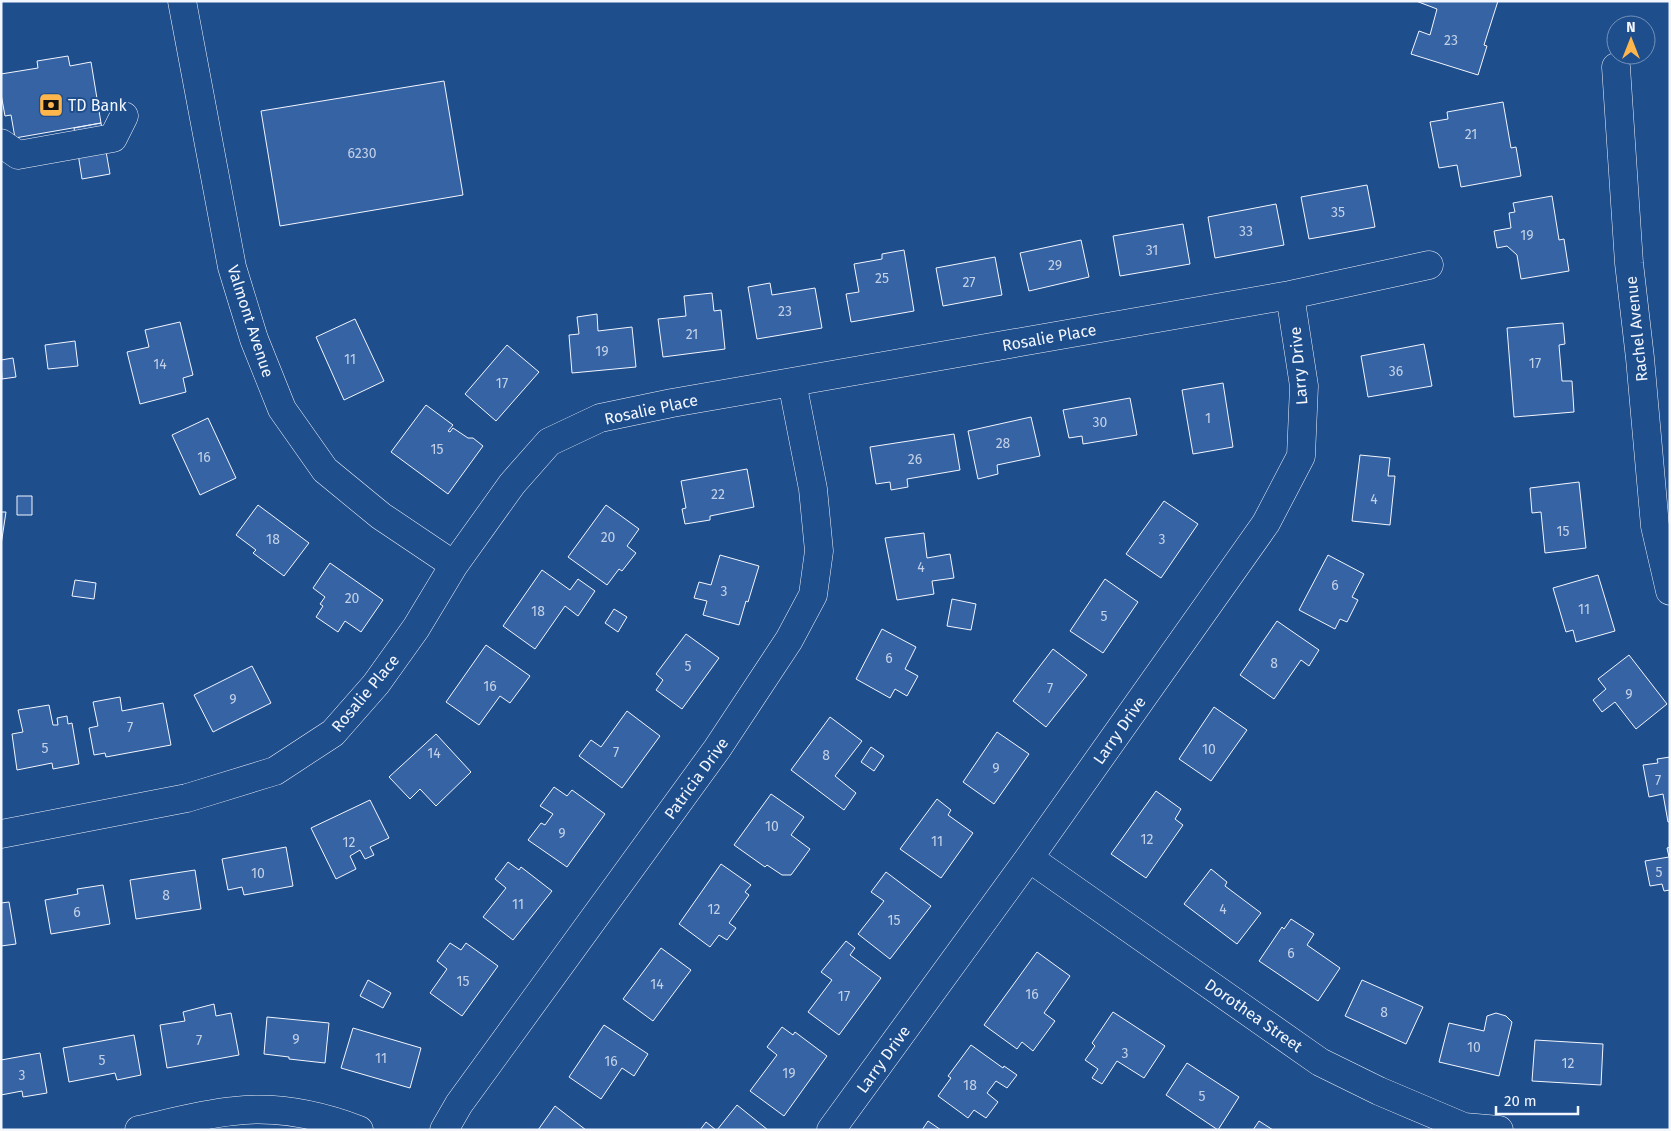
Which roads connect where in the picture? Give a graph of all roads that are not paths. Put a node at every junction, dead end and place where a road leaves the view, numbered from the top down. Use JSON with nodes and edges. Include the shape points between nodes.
{"nodes":[{"id":1,"x":182,"y":1,"type":"edge"},
{"id":2,"x":1616,"y":67,"type":"dead end"},
{"id":3,"x":124,"y":116,"type":"dead end"},
{"id":4,"x":1,"y":143,"type":"edge"},
{"id":5,"x":1429,"y":265,"type":"dead end"},
{"id":6,"x":1290,"y":295,"type":"junction"},
{"id":7,"x":792,"y":382,"type":"junction"},
{"id":8,"x":454,"y":565,"type":"junction"},
{"id":9,"x":1670,"y":590,"type":"edge"},
{"id":10,"x":1,"y":834,"type":"edge"},
{"id":11,"x":1029,"y":858,"type":"junction"},
{"id":12,"x":1463,"y":1128,"type":"edge"},
{"id":13,"x":139,"y":1130,"type":"edge"},
{"id":14,"x":359,"y":1130,"type":"edge"},
{"id":15,"x":444,"y":1130,"type":"edge"},
{"id":16,"x":832,"y":1130,"type":"edge"},
{"id":17,"x":1499,"y":1130,"type":"edge"}],
"edges":[{"from":1,"to":8,"type":"street","name":"Valmont Avenue","via":[[232,267],[254,339],[282,409],[325,470],[381,516]]},
{"from":2,"to":9,"type":"street","name":"Rachel Avenue","via":[[1629,263],[1655,526]]},
{"from":3,"to":4,"type":"street","via":[[113,138],[18,155]]},
{"from":5,"to":6,"type":"street","name":"Rosalie Place"},
{"from":6,"to":7,"type":"street","name":"Rosalie Place"},
{"from":6,"to":11,"type":"street","name":"Larry Drive","via":[[1304,386],[1301,456],[1266,523]]},
{"from":7,"to":8,"type":"street","name":"Rosalie Place","via":[[600,418],[549,442],[512,484]]},
{"from":7,"to":15,"type":"street","name":"Patricia Drive","via":[[813,490],[819,551],[813,595],[789,640],[717,749],[459,1104]]},
{"from":8,"to":10,"type":"street","name":"Rosalie Place","via":[[416,628],[376,684],[333,733],[275,772],[187,798]]},
{"from":11,"to":12,"type":"street","name":"Dorothea Street","via":[[1320,1062]]},
{"from":11,"to":16,"type":"street","name":"Larry Drive"},
{"from":12,"to":17,"type":"street","name":"Dorothea Street"},
{"from":13,"to":14,"type":"street","via":[[235,1110],[288,1110]]}]}
